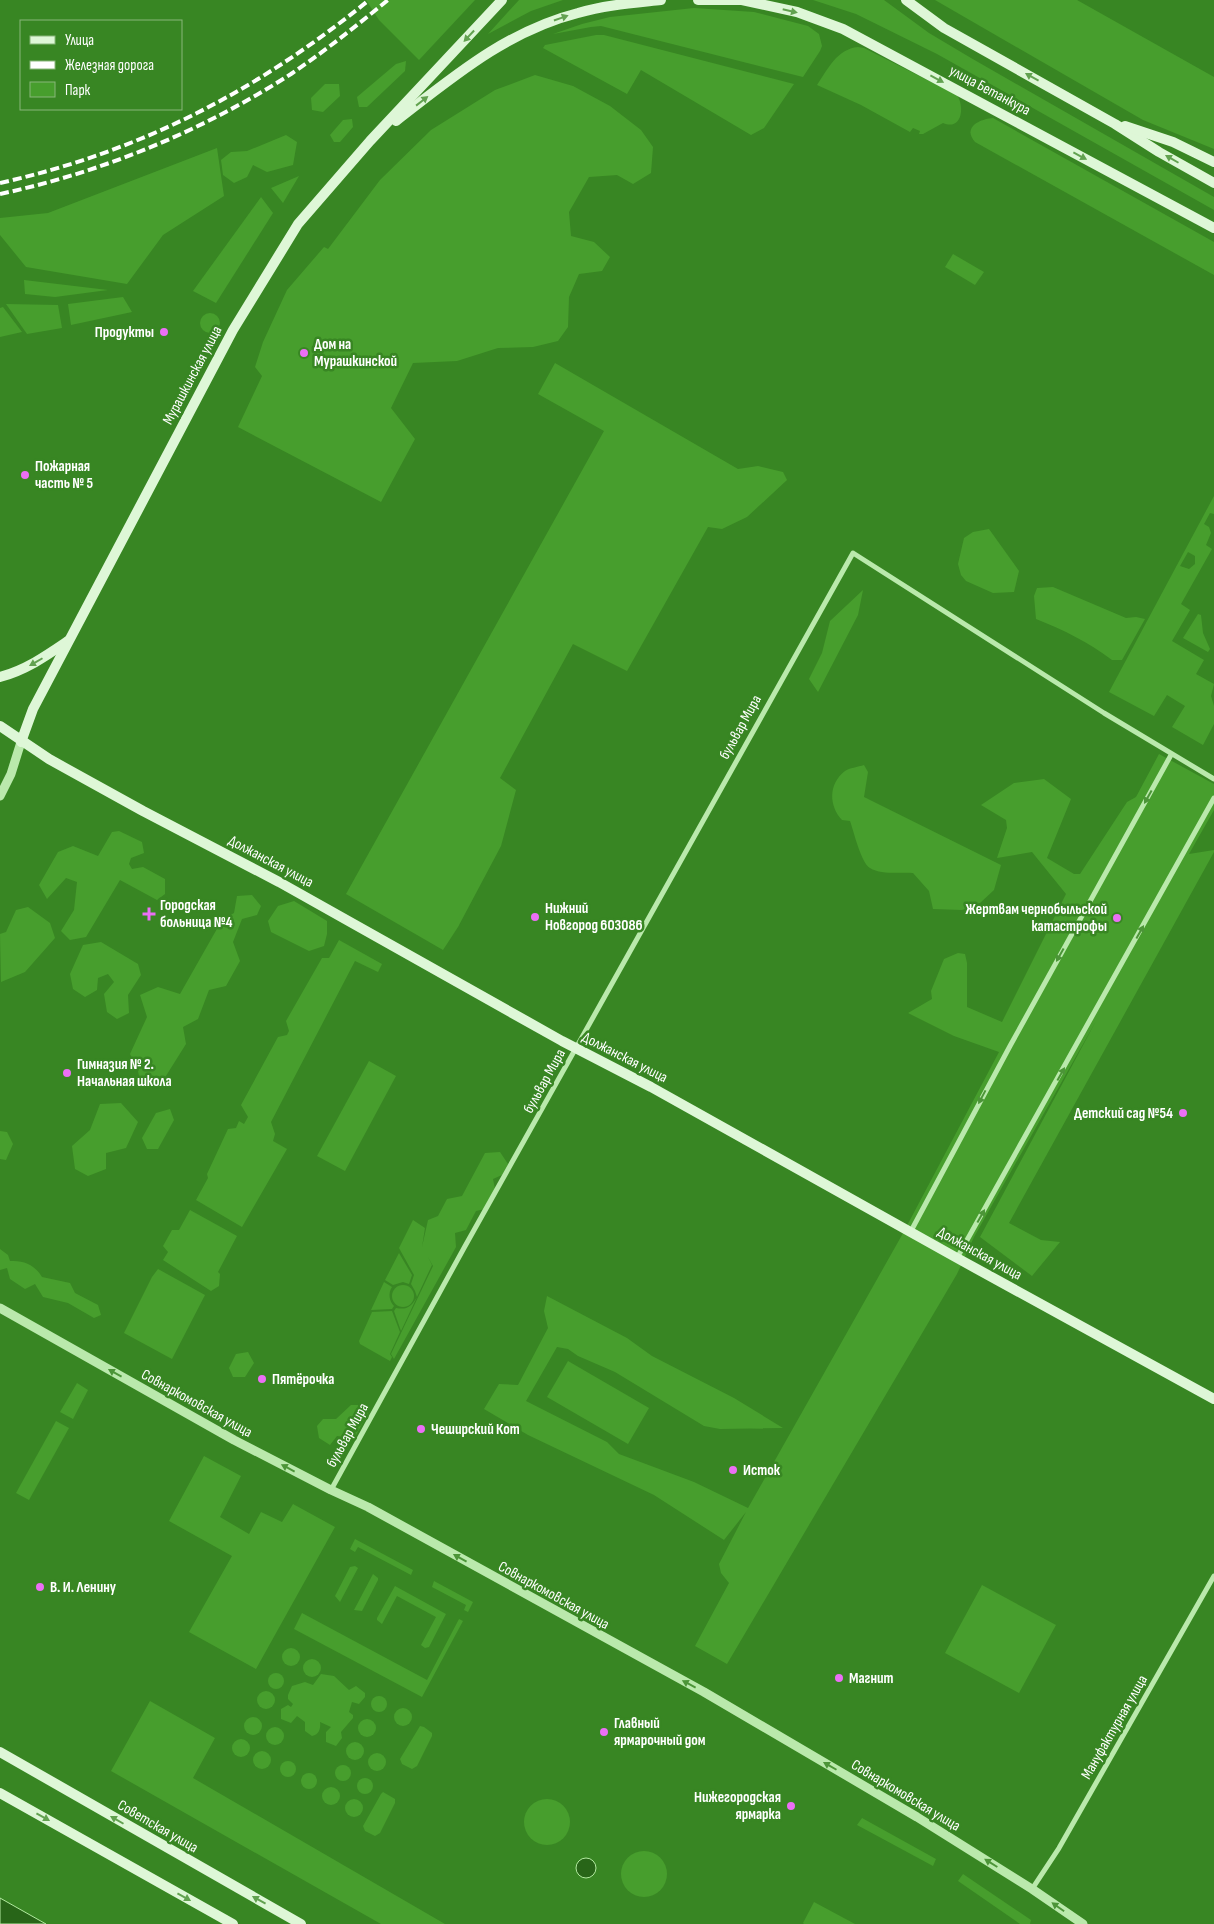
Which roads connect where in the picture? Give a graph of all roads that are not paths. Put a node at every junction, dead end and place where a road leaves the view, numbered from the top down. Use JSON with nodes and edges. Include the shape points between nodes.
{"nodes":[{"id":1,"x":502,"y":0,"type":"edge"},
{"id":2,"x":660,"y":0,"type":"edge"},
{"id":3,"x":698,"y":0,"type":"edge"},
{"id":4,"x":743,"y":0,"type":"edge"},
{"id":5,"x":906,"y":0,"type":"edge"},
{"id":6,"x":1115,"y":124,"type":"junction"},
{"id":7,"x":370,"y":141,"type":"junction"},
{"id":8,"x":1214,"y":162,"type":"edge"},
{"id":9,"x":1214,"y":183,"type":"edge"},
{"id":10,"x":1214,"y":228,"type":"edge"},
{"id":11,"x":69,"y":640,"type":"junction"},
{"id":12,"x":0,"y":677,"type":"edge"},
{"id":13,"x":0,"y":726,"type":"edge"},
{"id":14,"x":21,"y":742,"type":"junction"},
{"id":15,"x":1172,"y":755,"type":"junction"},
{"id":16,"x":1214,"y":779,"type":"edge"},
{"id":17,"x":0,"y":796,"type":"edge"},
{"id":18,"x":1214,"y":798,"type":"edge"},
{"id":19,"x":577,"y":1049,"type":"junction"},
{"id":20,"x":911,"y":1231,"type":"junction"},
{"id":21,"x":957,"y":1258,"type":"junction"},
{"id":22,"x":0,"y":1308,"type":"edge"},
{"id":23,"x":1214,"y":1399,"type":"edge"},
{"id":24,"x":331,"y":1490,"type":"junction"},
{"id":25,"x":1214,"y":1576,"type":"edge"},
{"id":26,"x":0,"y":1752,"type":"edge"},
{"id":27,"x":0,"y":1793,"type":"edge"},
{"id":28,"x":1032,"y":1889,"type":"junction"},
{"id":29,"x":233,"y":1924,"type":"edge"},
{"id":30,"x":301,"y":1924,"type":"edge"},
{"id":31,"x":1083,"y":1924,"type":"edge"}],
"edges":[{"from":1,"to":7,"type":"main road","name":"Мурашкинская улица","one_way":true},
{"from":7,"to":2,"type":"main road","name":"Мурашкинская улица","one_way":true,"via":[[472,62],[509,40],[577,13],[611,5]]},
{"from":3,"to":4,"type":"main road","name":"улица Бетанкура"},
{"from":4,"to":10,"type":"main road","name":"улица Бетанкура","one_way":true,"via":[[797,12],[843,29]]},
{"from":6,"to":5,"type":"main road","name":"улица Бетанкура","one_way":true,"via":[[944,28]]},
{"from":6,"to":8,"type":"main road","via":[[1173,142]]},
{"from":9,"to":6,"type":"main road","name":"улица Бетанкура","one_way":true},
{"from":7,"to":11,"type":"main road","name":"Мурашкинская улица","via":[[298,224],[271,266],[209,374]]},
{"from":11,"to":12,"type":"main road","name":"Мурашкинская улица","one_way":true,"via":[[36,663]]},
{"from":11,"to":14,"type":"main road","name":"Мурашкинская улица","via":[[33,710]]},
{"from":13,"to":14,"type":"main road","name":"Должанская улица"},
{"from":14,"to":17,"type":"street","name":"Мурашкинская улица"},
{"from":14,"to":19,"type":"main road","name":"Должанская улица"},
{"from":15,"to":16,"type":"street"},
{"from":15,"to":19,"type":"street","name":"бульвар Мира","via":[[852,553]]},
{"from":15,"to":20,"type":"street","one_way":true},
{"from":21,"to":18,"type":"street","one_way":true},
{"from":19,"to":20,"type":"main road","name":"Должанская улица"},
{"from":19,"to":24,"type":"street","name":"бульвар Мира"},
{"from":20,"to":21,"type":"main road","name":"Должанская улица"},
{"from":21,"to":23,"type":"main road","name":"Должанская улица"},
{"from":24,"to":22,"type":"street","name":"Совнаркомовская улица","one_way":true,"via":[[234,1440]]},
{"from":28,"to":24,"type":"street","name":"Совнаркомовская улица","one_way":true,"via":[[917,1817],[704,1692],[368,1507]]},
{"from":25,"to":28,"type":"street","name":"Мануфактурная улица","via":[[1059,1848]]},
{"from":30,"to":26,"type":"main road","name":"Советская улица","one_way":true},
{"from":27,"to":29,"type":"main road","one_way":true},
{"from":31,"to":28,"type":"street","name":"Совнаркомовская улица","one_way":true}]}
